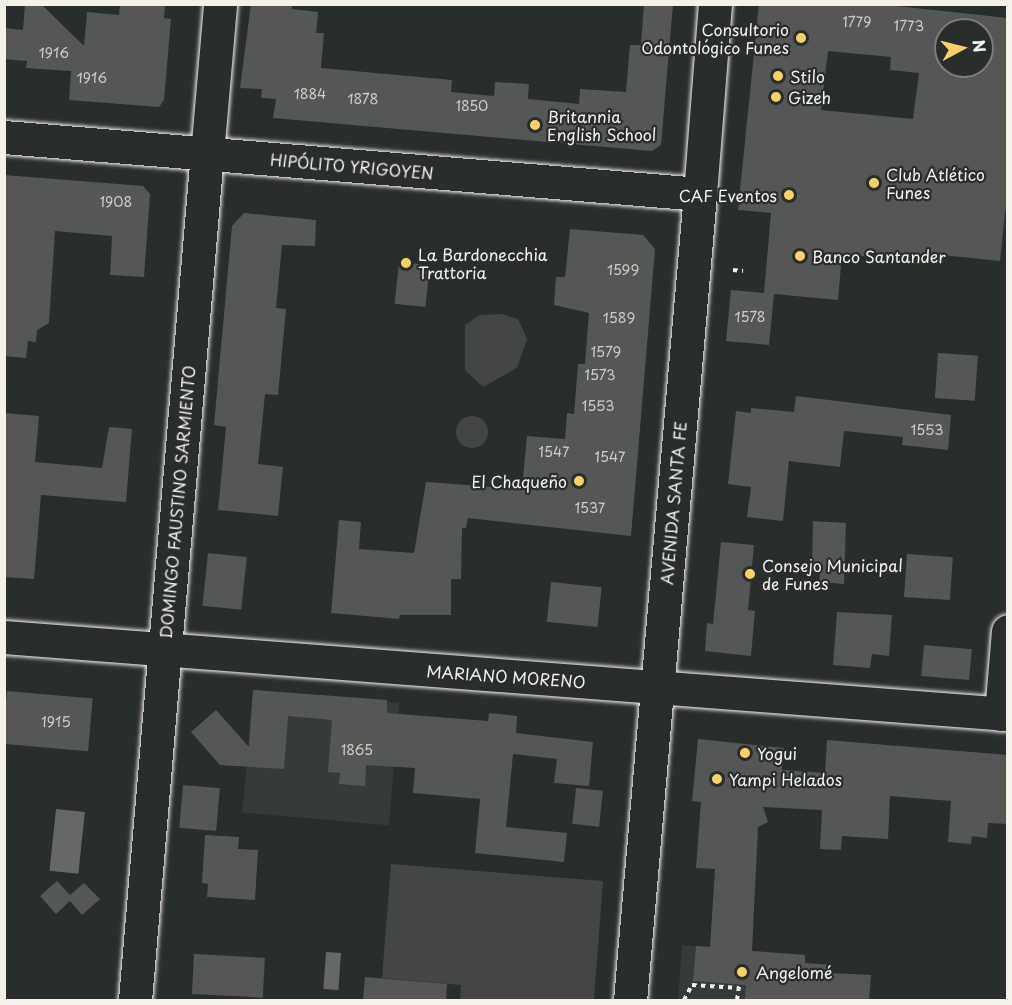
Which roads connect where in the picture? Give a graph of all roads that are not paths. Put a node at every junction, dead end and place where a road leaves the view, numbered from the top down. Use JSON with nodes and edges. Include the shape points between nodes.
{"nodes":[{"id":1,"x":220,"y":4,"type":"edge"},
{"id":2,"x":715,"y":4,"type":"edge"},
{"id":3,"x":4,"y":137,"type":"edge"},
{"id":4,"x":207,"y":154,"type":"junction"},
{"id":5,"x":700,"y":194,"type":"junction"},
{"id":6,"x":1008,"y":631,"type":"edge"},
{"id":7,"x":4,"y":637,"type":"edge"},
{"id":8,"x":165,"y":649,"type":"junction"},
{"id":9,"x":657,"y":687,"type":"junction"},
{"id":10,"x":1004,"y":714,"type":"edge"},
{"id":11,"x":135,"y":1000,"type":"edge"},
{"id":12,"x":630,"y":1000,"type":"edge"}],
"edges":[{"from":1,"to":4,"type":"main road","name":"DOMINGO FAUSTINO SARMIENTO"},
{"from":2,"to":5,"type":"main road","name":"AVENIDA SANTA FE"},
{"from":3,"to":4,"type":"main road","name":"HIPÓLITO YRIGOYEN"},
{"from":4,"to":5,"type":"main road","name":"HIPÓLITO YRIGOYEN"},
{"from":4,"to":8,"type":"main road","name":"DOMINGO FAUSTINO SARMIENTO"},
{"from":5,"to":9,"type":"main road","name":"AVENIDA SANTA FE"},
{"from":6,"to":10,"type":"main road"},
{"from":7,"to":8,"type":"main road","name":"MARIANO MORENO"},
{"from":8,"to":9,"type":"main road","name":"MARIANO MORENO"},
{"from":8,"to":11,"type":"main road","name":"DOMINGO FAUSTINO SARMIENTO"},
{"from":9,"to":10,"type":"main road","name":"MARIANO MORENO"},
{"from":9,"to":12,"type":"main road","name":"AVENIDA SANTA FE"}]}
